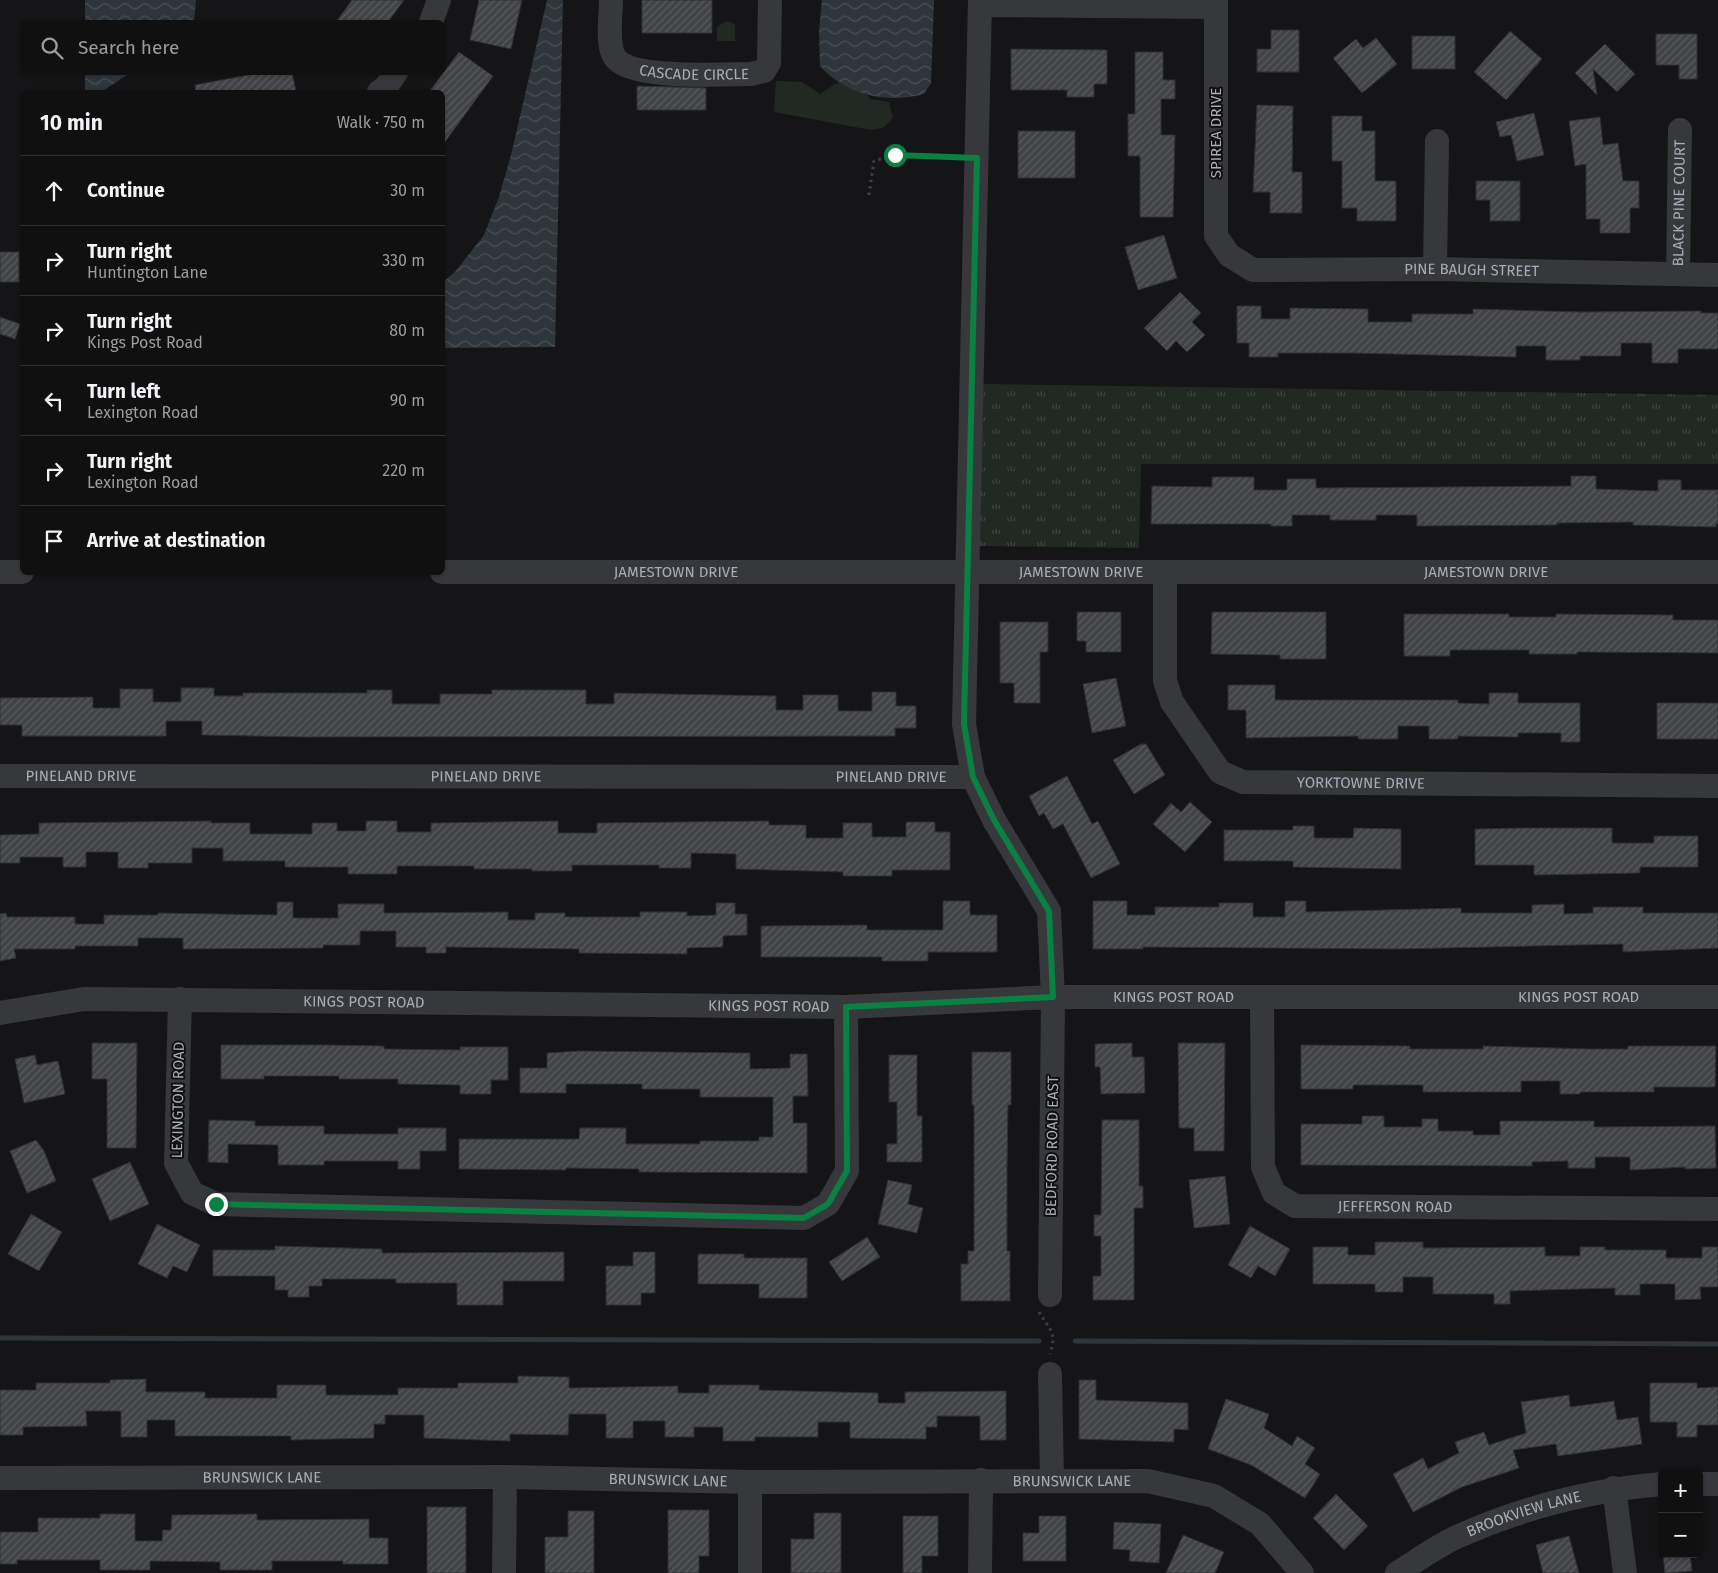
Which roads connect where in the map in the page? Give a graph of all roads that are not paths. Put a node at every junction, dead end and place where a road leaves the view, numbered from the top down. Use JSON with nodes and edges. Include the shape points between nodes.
{"nodes":[{"id":1,"x":439,"y":0,"type":"edge"},
{"id":2,"x":611,"y":0,"type":"edge"},
{"id":3,"x":770,"y":0,"type":"edge"},
{"id":4,"x":980,"y":2,"type":"edge"},
{"id":5,"x":1216,"y":3,"type":"edge"},
{"id":6,"x":431,"y":20,"type":"edge"},
{"id":7,"x":394,"y":75,"type":"edge"},
{"id":8,"x":382,"y":90,"type":"edge"},
{"id":9,"x":1680,"y":130,"type":"dead end"},
{"id":10,"x":1437,"y":141,"type":"dead end"},
{"id":11,"x":1229,"y":255,"type":"joint"},
{"id":12,"x":1435,"y":269,"type":"junction"},
{"id":13,"x":1678,"y":274,"type":"junction"},
{"id":14,"x":1718,"y":274,"type":"edge"},
{"id":15,"x":0,"y":572,"type":"edge"},
{"id":16,"x":20,"y":572,"type":"edge"},
{"id":17,"x":445,"y":572,"type":"edge"},
{"id":18,"x":969,"y":572,"type":"junction"},
{"id":19,"x":1165,"y":572,"type":"junction"},
{"id":20,"x":1718,"y":572,"type":"edge"},
{"id":21,"x":0,"y":776,"type":"edge"},
{"id":22,"x":973,"y":777,"type":"junction"},
{"id":23,"x":1718,"y":786,"type":"edge"},
{"id":24,"x":1053,"y":997,"type":"junction"},
{"id":25,"x":1718,"y":997,"type":"edge"},
{"id":26,"x":1262,"y":998,"type":"junction"},
{"id":27,"x":180,"y":999,"type":"junction"},
{"id":28,"x":846,"y":1007,"type":"junction"},
{"id":29,"x":0,"y":1013,"type":"edge"},
{"id":30,"x":1718,"y":1209,"type":"edge"},
{"id":31,"x":1050,"y":1295,"type":"dead end"},
{"id":32,"x":1050,"y":1374,"type":"dead end"},
{"id":33,"x":0,"y":1478,"type":"edge"},
{"id":34,"x":504,"y":1478,"type":"junction"},
{"id":35,"x":981,"y":1480,"type":"junction"},
{"id":36,"x":1052,"y":1480,"type":"junction"},
{"id":37,"x":750,"y":1482,"type":"junction"},
{"id":38,"x":1658,"y":1484,"type":"edge"},
{"id":39,"x":1703,"y":1484,"type":"edge"},
{"id":40,"x":1718,"y":1484,"type":"edge"},
{"id":41,"x":1614,"y":1488,"type":"junction"},
{"id":42,"x":504,"y":1573,"type":"edge"},
{"id":43,"x":750,"y":1573,"type":"edge"},
{"id":44,"x":980,"y":1573,"type":"edge"},
{"id":45,"x":1302,"y":1573,"type":"edge"},
{"id":46,"x":1397,"y":1573,"type":"edge"},
{"id":47,"x":1625,"y":1573,"type":"edge"}],
"edges":[{"from":1,"to":6,"type":"street"},
{"from":2,"to":3,"type":"street","name":"CASCADE CIRCLE","via":[[611,47],[614,56],[633,69],[660,73],[751,74],[764,71],[769,63]]},
{"from":4,"to":5,"type":"street","name":"SPIREA DRIVE"},
{"from":4,"to":18,"type":"street","name":"BEDFORD ROAD EAST"},
{"from":5,"to":11,"type":"street","name":"SPIREA DRIVE","via":[[1216,236]]},
{"from":7,"to":8,"type":"street"},
{"from":9,"to":13,"type":"street","name":"BLACK PINE COURT"},
{"from":10,"to":12,"type":"street"},
{"from":11,"to":12,"type":"street","name":"PINE BAUGH STREET","via":[[1253,270]]},
{"from":12,"to":13,"type":"street","name":"PINE BAUGH STREET"},
{"from":13,"to":14,"type":"street","name":"PINE BAUGH STREET"},
{"from":15,"to":16,"type":"street"},
{"from":17,"to":18,"type":"street","name":"JAMESTOWN DRIVE"},
{"from":18,"to":19,"type":"street","name":"JAMESTOWN DRIVE"},
{"from":18,"to":22,"type":"street","name":"BEDFORD ROAD EAST","via":[[964,724]]},
{"from":19,"to":20,"type":"street","name":"JAMESTOWN DRIVE"},
{"from":19,"to":23,"type":"street","name":"YORKTOWNE DRIVE","via":[[1165,681],[1172,702],[1220,772],[1243,782]]},
{"from":21,"to":22,"type":"street","name":"PINELAND DRIVE"},
{"from":22,"to":24,"type":"street","name":"BEDFORD ROAD EAST","via":[[994,820],[1049,911]]},
{"from":24,"to":26,"type":"street","name":"KINGS POST ROAD"},
{"from":24,"to":28,"type":"street","name":"KINGS POST ROAD"},
{"from":24,"to":31,"type":"street","name":"BEDFORD ROAD EAST"},
{"from":25,"to":26,"type":"street","name":"KINGS POST ROAD"},
{"from":26,"to":30,"type":"street","name":"JEFFERSON ROAD","via":[[1263,1168],[1274,1193],[1295,1206]]},
{"from":27,"to":28,"type":"street","name":"KINGS POST ROAD"},
{"from":27,"to":28,"type":"street","name":"LEXINGTON ROAD","via":[[176,1163],[192,1193],[216,1204],[804,1218],[828,1204],[847,1171]]},
{"from":27,"to":29,"type":"street","name":"KINGS POST ROAD","via":[[84,999]]},
{"from":32,"to":36,"type":"street"},
{"from":33,"to":34,"type":"street","name":"BRUNSWICK LANE"},
{"from":34,"to":37,"type":"street","name":"BRUNSWICK LANE"},
{"from":34,"to":42,"type":"street"},
{"from":35,"to":36,"type":"street","name":"BRUNSWICK LANE"},
{"from":35,"to":37,"type":"street","name":"BRUNSWICK LANE"},
{"from":35,"to":44,"type":"street"},
{"from":36,"to":45,"type":"street","name":"BRUNSWICK LANE","via":[[1148,1481],[1214,1496],[1260,1524]]},
{"from":37,"to":43,"type":"street"},
{"from":38,"to":41,"type":"street","name":"BROOKVIEW LANE"},
{"from":39,"to":40,"type":"street"},
{"from":41,"to":46,"type":"street","name":"BROOKVIEW LANE","via":[[1550,1502],[1458,1536]]},
{"from":41,"to":47,"type":"street"}]}
